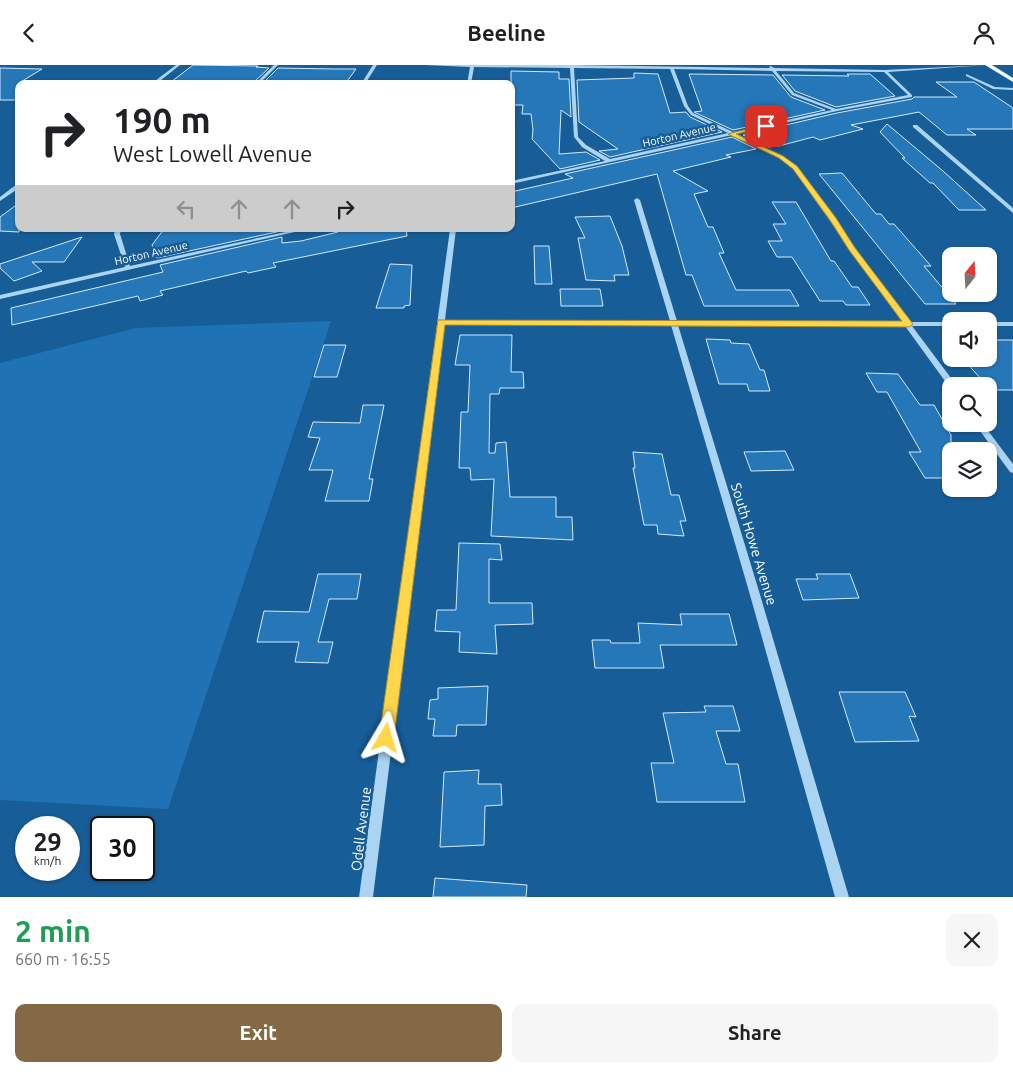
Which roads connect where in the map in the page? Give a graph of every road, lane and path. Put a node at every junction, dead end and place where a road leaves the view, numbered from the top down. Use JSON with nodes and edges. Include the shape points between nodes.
{"nodes":[{"id":1,"x":178,"y":65,"type":"edge"},
{"id":2,"x":276,"y":65,"type":"edge"},
{"id":3,"x":374,"y":65,"type":"edge"},
{"id":4,"x":427,"y":65,"type":"edge"},
{"id":5,"x":769,"y":65,"type":"edge"},
{"id":6,"x":986,"y":65,"type":"edge"},
{"id":7,"x":472,"y":66,"type":"edge"},
{"id":8,"x":572,"y":66,"type":"edge"},
{"id":9,"x":672,"y":69,"type":"junction"},
{"id":10,"x":773,"y":70,"type":"junction"},
{"id":11,"x":885,"y":71,"type":"junction"},
{"id":12,"x":967,"y":75,"type":"dead end"},
{"id":13,"x":1012,"y":78,"type":"edge"},
{"id":14,"x":157,"y":80,"type":"edge"},
{"id":15,"x":261,"y":80,"type":"edge"},
{"id":16,"x":365,"y":80,"type":"edge"},
{"id":17,"x":470,"y":80,"type":"edge"},
{"id":18,"x":1013,"y":89,"type":"edge"},
{"id":19,"x":911,"y":96,"type":"joint"},
{"id":20,"x":837,"y":110,"type":"junction"},
{"id":21,"x":914,"y":126,"type":"dead end"},
{"id":22,"x":731,"y":134,"type":"junction"},
{"id":23,"x":609,"y":161,"type":"junction"},
{"id":24,"x":515,"y":182,"type":"edge"},
{"id":25,"x":15,"y":188,"type":"edge"},
{"id":26,"x":0,"y":199,"type":"edge"},
{"id":27,"x":637,"y":200,"type":"dead end"},
{"id":28,"x":1013,"y":211,"type":"edge"},
{"id":29,"x":117,"y":232,"type":"edge"},
{"id":30,"x":290,"y":232,"type":"edge"},
{"id":31,"x":452,"y":232,"type":"edge"},
{"id":32,"x":128,"y":268,"type":"junction"},
{"id":33,"x":0,"y":297,"type":"edge"},
{"id":34,"x":441,"y":322,"type":"junction"},
{"id":35,"x":673,"y":323,"type":"junction"},
{"id":36,"x":909,"y":324,"type":"junction"},
{"id":37,"x":942,"y":324,"type":"edge"},
{"id":38,"x":997,"y":324,"type":"edge"},
{"id":39,"x":1013,"y":324,"type":"edge"},
{"id":40,"x":947,"y":377,"type":"edge"},
{"id":41,"x":985,"y":432,"type":"edge"},
{"id":42,"x":1013,"y":470,"type":"edge"},
{"id":43,"x":366,"y":897,"type":"edge"},
{"id":44,"x":842,"y":897,"type":"edge"}],
"edges":[{"from":1,"to":14,"type":"street"},
{"from":2,"to":15,"type":"street"},
{"from":3,"to":16,"type":"street"},
{"from":4,"to":7,"type":"street"},
{"from":5,"to":10,"type":"street"},
{"from":6,"to":11,"type":"street"},
{"from":6,"to":13,"type":"main road"},
{"from":7,"to":8,"type":"street"},
{"from":7,"to":17,"type":"street"},
{"from":8,"to":9,"type":"street"},
{"from":8,"to":23,"type":"street","via":[[576,137],[584,146]]},
{"from":9,"to":10,"type":"street"},
{"from":9,"to":22,"type":"street","via":[[690,111]]},
{"from":10,"to":11,"type":"street"},
{"from":10,"to":20,"type":"street","via":[[793,94]]},
{"from":11,"to":19,"type":"street"},
{"from":12,"to":18,"type":"street","via":[[994,88]]},
{"from":19,"to":20,"type":"street","name":"Horton Avenue"},
{"from":20,"to":22,"type":"street","name":"Horton Avenue"},
{"from":21,"to":28,"type":"street"},
{"from":22,"to":23,"type":"street","name":"Horton Avenue"},
{"from":22,"to":36,"type":"street","via":[[781,157],[795,168]]},
{"from":23,"to":24,"type":"street","name":"Horton Avenue"},
{"from":25,"to":26,"type":"street"},
{"from":27,"to":35,"type":"street","name":"South Howe Avenue"},
{"from":29,"to":32,"type":"street"},
{"from":30,"to":32,"type":"street","name":"Horton Avenue"},
{"from":31,"to":34,"type":"street","name":"Odell Avenue"},
{"from":32,"to":33,"type":"street","name":"Horton Avenue"},
{"from":34,"to":35,"type":"street"},
{"from":34,"to":43,"type":"street","name":"Odell Avenue"},
{"from":35,"to":36,"type":"street"},
{"from":35,"to":44,"type":"street","name":"South Howe Avenue"},
{"from":36,"to":37,"type":"street"},
{"from":36,"to":40,"type":"street"},
{"from":38,"to":39,"type":"street"},
{"from":41,"to":42,"type":"street"}]}
